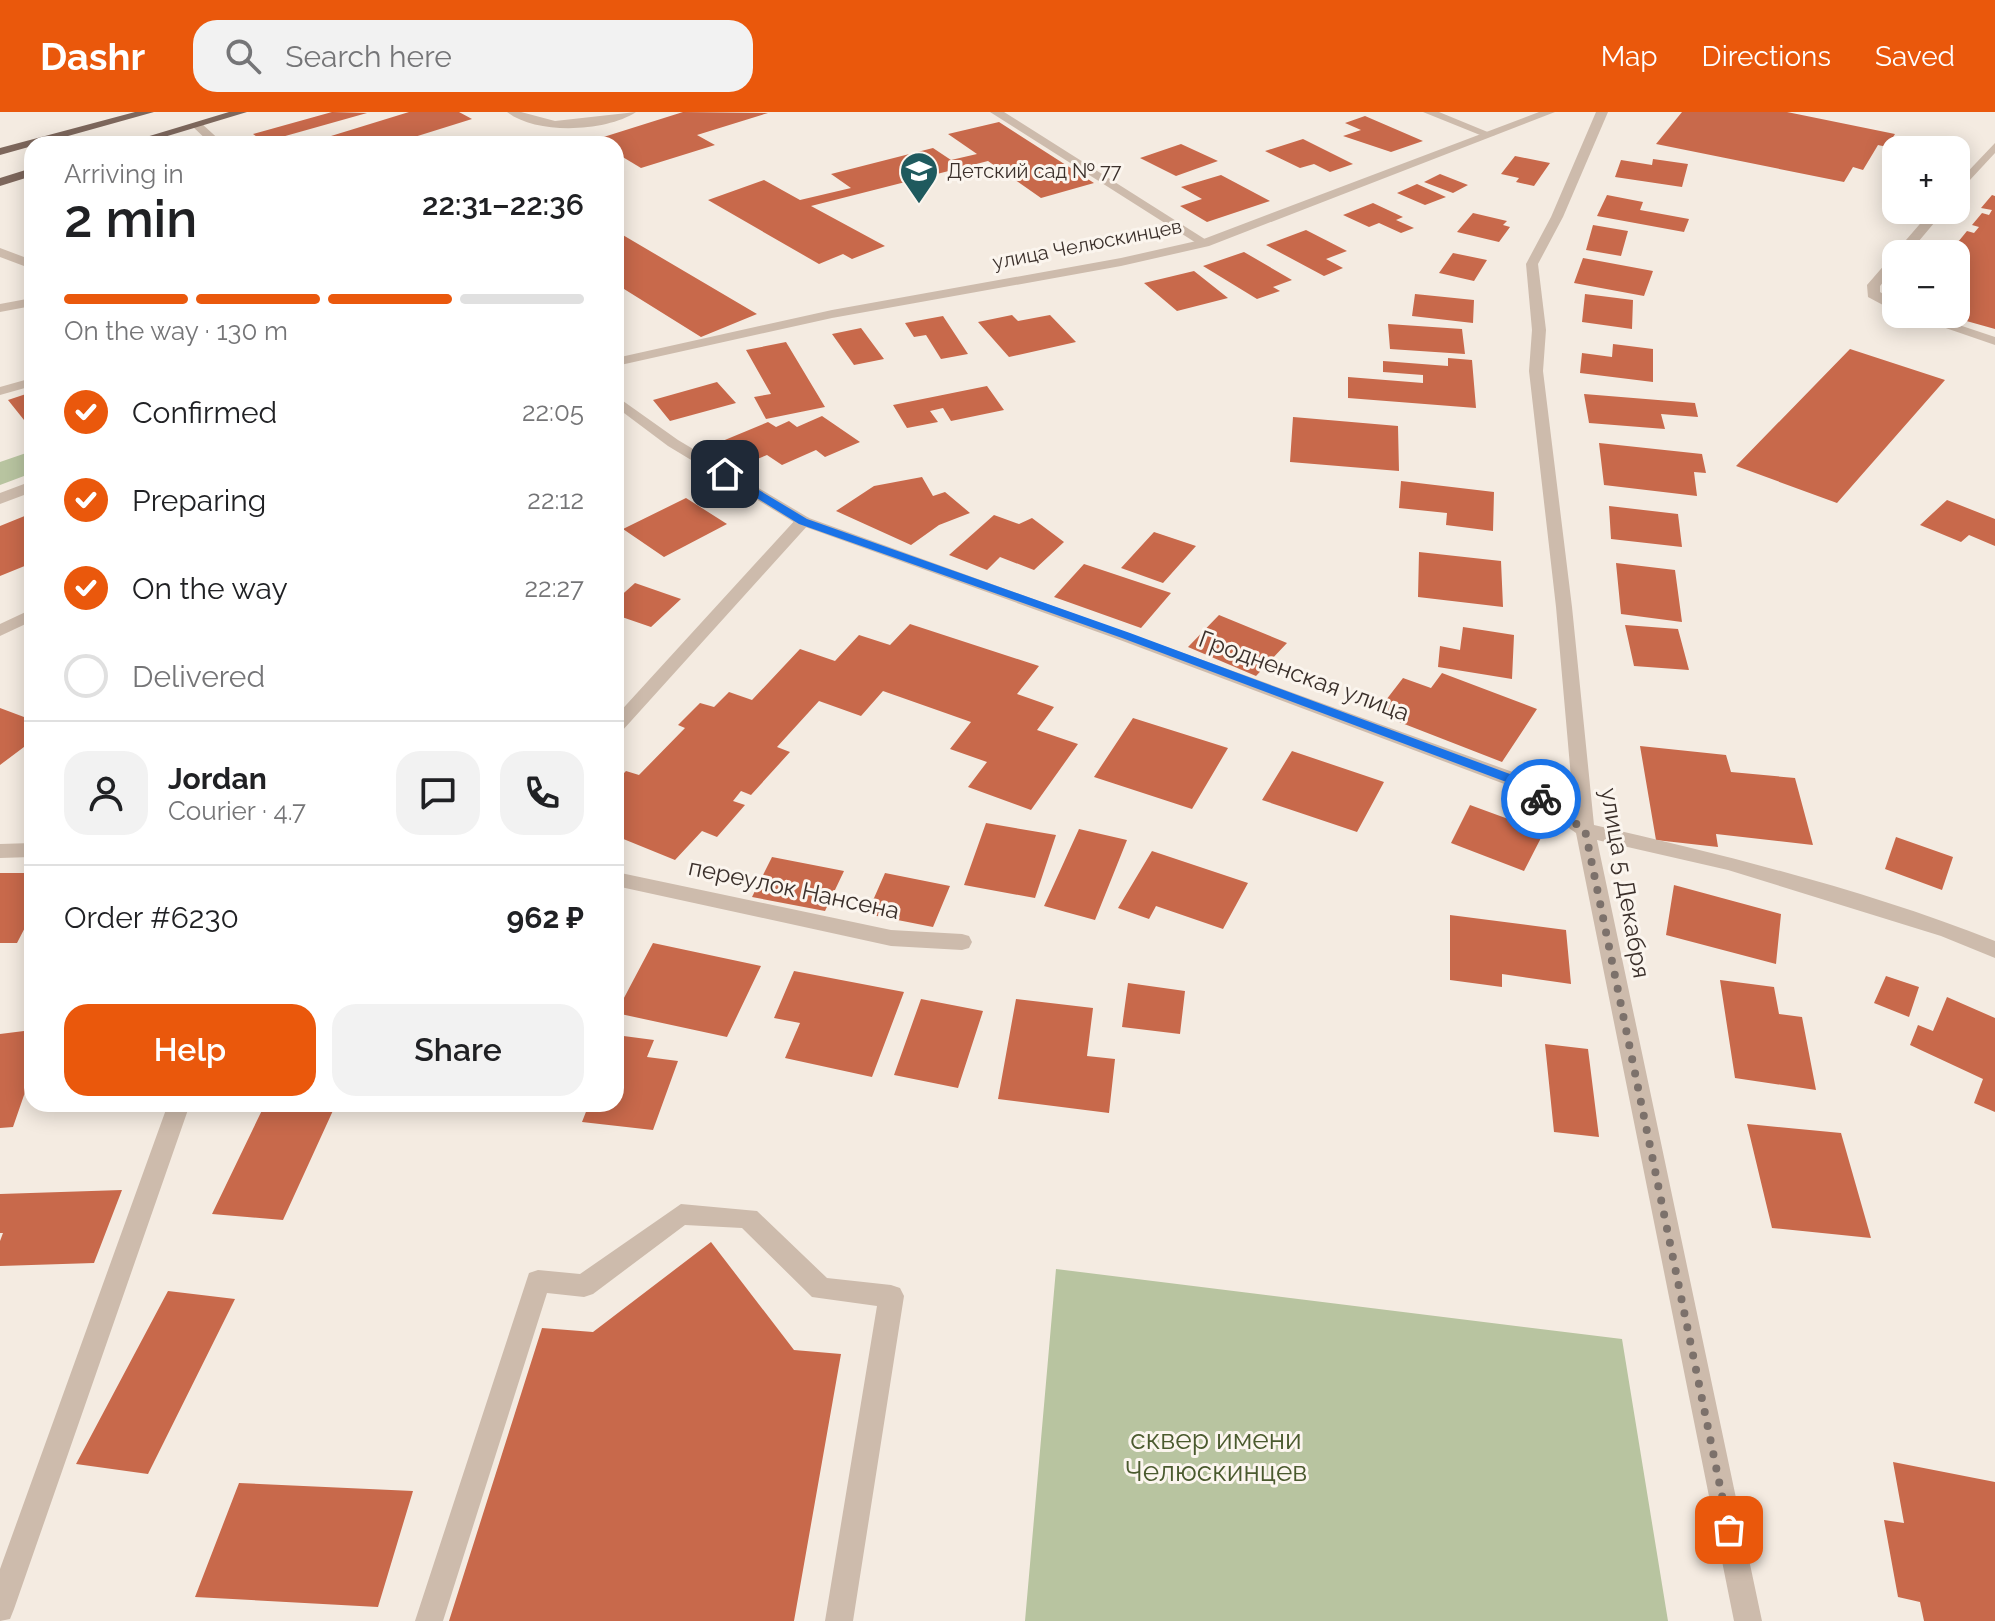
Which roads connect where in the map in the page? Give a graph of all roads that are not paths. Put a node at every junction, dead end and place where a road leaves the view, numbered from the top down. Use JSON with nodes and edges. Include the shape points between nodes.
{"nodes":[{"id":1,"x":148,"y":112,"type":"edge"},
{"id":2,"x":180,"y":112,"type":"edge"},
{"id":3,"x":241,"y":112,"type":"edge"},
{"id":4,"x":513,"y":112,"type":"edge"},
{"id":5,"x":630,"y":112,"type":"edge"},
{"id":6,"x":996,"y":112,"type":"edge"},
{"id":7,"x":1429,"y":112,"type":"edge"},
{"id":8,"x":1549,"y":112,"type":"edge"},
{"id":9,"x":1602,"y":112,"type":"edge"},
{"id":10,"x":197,"y":125,"type":"junction"},
{"id":11,"x":1489,"y":135,"type":"junction"},
{"id":12,"x":59,"y":136,"type":"edge"},
{"id":13,"x":158,"y":136,"type":"edge"},
{"id":14,"x":209,"y":136,"type":"edge"},
{"id":15,"x":24,"y":146,"type":"edge"},
{"id":16,"x":1995,"y":146,"type":"edge"},
{"id":17,"x":0,"y":152,"type":"edge"},
{"id":18,"x":24,"y":174,"type":"edge"},
{"id":19,"x":1970,"y":175,"type":"edge"},
{"id":20,"x":0,"y":182,"type":"edge"},
{"id":21,"x":1927,"y":224,"type":"edge"},
{"id":22,"x":1913,"y":240,"type":"edge"},
{"id":23,"x":1205,"y":243,"type":"junction"},
{"id":24,"x":0,"y":252,"type":"edge"},
{"id":25,"x":24,"y":262,"type":"edge"},
{"id":26,"x":1882,"y":276,"type":"edge"},
{"id":27,"x":1882,"y":299,"type":"edge"},
{"id":28,"x":24,"y":304,"type":"edge"},
{"id":29,"x":0,"y":308,"type":"edge"},
{"id":30,"x":1955,"y":328,"type":"edge"},
{"id":31,"x":1995,"y":341,"type":"edge"},
{"id":32,"x":624,"y":360,"type":"edge"},
{"id":33,"x":24,"y":384,"type":"edge"},
{"id":34,"x":0,"y":391,"type":"edge"},
{"id":35,"x":624,"y":406,"type":"edge"},
{"id":36,"x":24,"y":489,"type":"edge"},
{"id":37,"x":0,"y":499,"type":"edge"},
{"id":38,"x":803,"y":521,"type":"junction"},
{"id":39,"x":24,"y":618,"type":"edge"},
{"id":40,"x":0,"y":631,"type":"edge"},
{"id":41,"x":624,"y":718,"type":"edge"},
{"id":42,"x":1585,"y":830,"type":"junction"},
{"id":43,"x":24,"y":850,"type":"edge"},
{"id":44,"x":0,"y":851,"type":"edge"},
{"id":45,"x":624,"y":881,"type":"edge"},
{"id":46,"x":962,"y":942,"type":"dead end"},
{"id":47,"x":1995,"y":950,"type":"edge"},
{"id":48,"x":176,"y":1112,"type":"edge"},
{"id":49,"x":0,"y":1609,"type":"edge"},
{"id":50,"x":429,"y":1621,"type":"edge"},
{"id":51,"x":839,"y":1621,"type":"edge"},
{"id":52,"x":1748,"y":1621,"type":"edge"}],
"edges":[{"from":1,"to":12,"type":"main road"},
{"from":2,"to":10,"type":"main road"},
{"from":3,"to":10,"type":"main road"},
{"from":4,"to":5,"type":"street","via":[[553,125],[599,122]]},
{"from":6,"to":23,"type":"street"},
{"from":7,"to":11,"type":"street"},
{"from":8,"to":11,"type":"street","name":"улица Челюскинцев"},
{"from":9,"to":42,"type":"street","name":"улица 5 Декабря","via":[[1532,264],[1539,330],[1536,371]]},
{"from":10,"to":13,"type":"main road"},
{"from":10,"to":14,"type":"street"},
{"from":11,"to":23,"type":"street","name":"улица Челюскинцев"},
{"from":15,"to":17,"type":"main road"},
{"from":16,"to":19,"type":"street"},
{"from":18,"to":20,"type":"main road"},
{"from":21,"to":22,"type":"street"},
{"from":23,"to":32,"type":"street","name":"улица Челюскинцев","via":[[832,314]]},
{"from":24,"to":25,"type":"street"},
{"from":26,"to":27,"type":"street","via":[[1873,294]]},
{"from":28,"to":29,"type":"street"},
{"from":30,"to":31,"type":"street"},
{"from":33,"to":34,"type":"street"},
{"from":35,"to":38,"type":"street","name":"Гродненская улица","via":[[673,443]]},
{"from":36,"to":37,"type":"street"},
{"from":38,"to":41,"type":"street"},
{"from":38,"to":42,"type":"street","name":"Гродненская улица","via":[[1514,780]]},
{"from":39,"to":40,"type":"street"},
{"from":42,"to":47,"type":"street","name":"Гродненская улица","via":[[1729,863]]},
{"from":42,"to":52,"type":"street","name":"улица 5 Декабря"},
{"from":43,"to":44,"type":"street"},
{"from":45,"to":46,"type":"street","name":"переулок Нансена","via":[[891,938]]},
{"from":48,"to":49,"type":"street"},
{"from":50,"to":51,"type":"street","via":[[538,1281],[584,1286],[681,1214],[748,1218],[821,1289],[891,1296]]}]}
